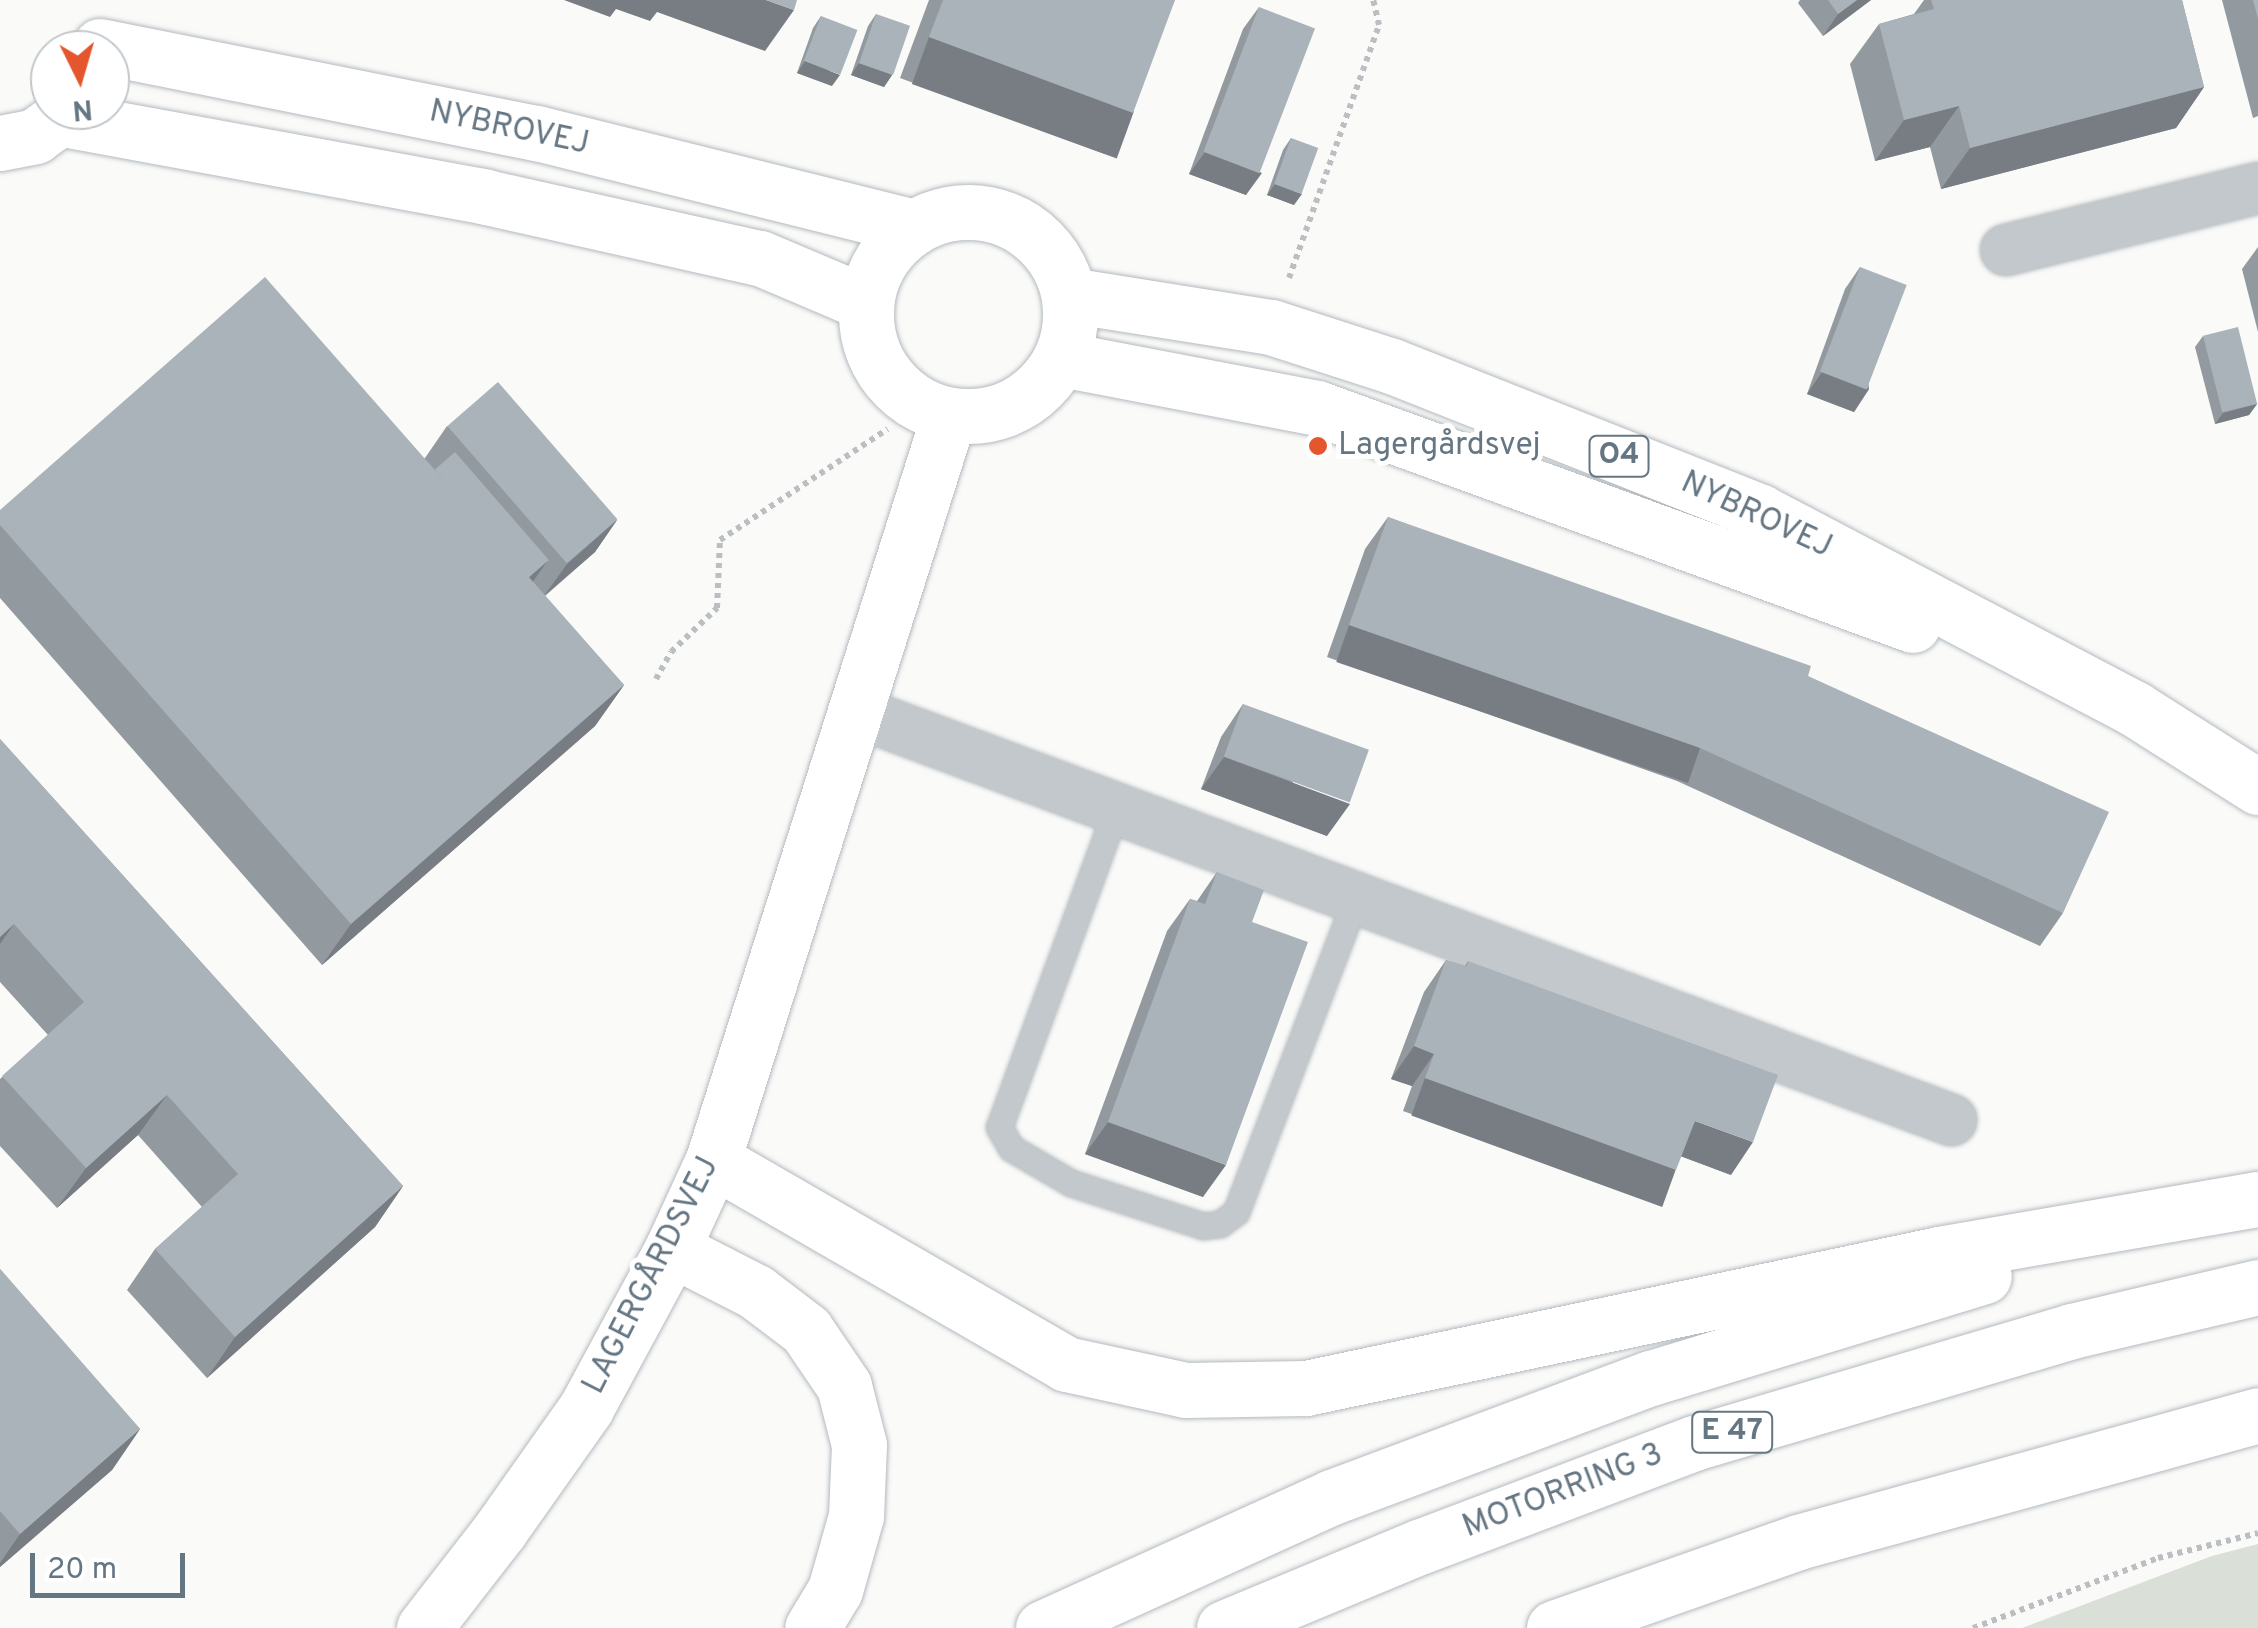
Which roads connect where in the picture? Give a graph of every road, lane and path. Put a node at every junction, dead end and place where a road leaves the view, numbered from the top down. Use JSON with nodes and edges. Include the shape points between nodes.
{"nodes":[{"id":1,"x":1373,"y":0,"type":"edge"},
{"id":2,"x":130,"y":40,"type":"edge"},
{"id":3,"x":130,"y":127,"type":"edge"},
{"id":4,"x":45,"y":130,"type":"edge"},
{"id":5,"x":0,"y":144,"type":"edge"},
{"id":6,"x":2258,"y":188,"type":"edge"},
{"id":7,"x":914,"y":227,"type":"junction"},
{"id":8,"x":2006,"y":250,"type":"dead end"},
{"id":9,"x":1069,"y":295,"type":"junction"},
{"id":10,"x":866,"y":303,"type":"junction"},
{"id":11,"x":1272,"y":326,"type":"junction"},
{"id":12,"x":1061,"y":359,"type":"junction"},
{"id":13,"x":937,"y":411,"type":"junction"},
{"id":14,"x":656,"y":678,"type":"dead end"},
{"id":15,"x":2135,"y":710,"type":"junction"},
{"id":16,"x":857,"y":712,"type":"junction"},
{"id":17,"x":2258,"y":787,"type":"edge"},
{"id":18,"x":1118,"y":807,"type":"junction"},
{"id":19,"x":1356,"y":897,"type":"junction"},
{"id":20,"x":1951,"y":1120,"type":"dead end"},
{"id":21,"x":713,"y":1160,"type":"junction"},
{"id":22,"x":2258,"y":1199,"type":"edge"},
{"id":23,"x":2197,"y":1211,"type":"junction"},
{"id":24,"x":672,"y":1249,"type":"junction"},
{"id":25,"x":2258,"y":1288,"type":"edge"},
{"id":26,"x":2258,"y":1415,"type":"edge"},
{"id":27,"x":2258,"y":1533,"type":"edge"},
{"id":28,"x":424,"y":1628,"type":"edge"},
{"id":29,"x":812,"y":1628,"type":"edge"},
{"id":30,"x":1044,"y":1628,"type":"edge"},
{"id":31,"x":1224,"y":1628,"type":"edge"},
{"id":32,"x":1554,"y":1628,"type":"edge"},
{"id":33,"x":1972,"y":1628,"type":"edge"}],
"edges":[{"from":1,"to":11,"type":"path","via":[[1379,25]]},
{"from":2,"to":7,"type":"main road","name":"NYBROVEJ"},
{"from":3,"to":10,"type":"main road","via":[[760,258]]},
{"from":4,"to":5,"type":"main road"},
{"from":6,"to":8,"type":"street"},
{"from":7,"to":9,"type":"main road","via":[[945,215],[1010,220],[1048,252]]},
{"from":7,"to":10,"type":"main road","via":[[874,273]]},
{"from":9,"to":11,"type":"main road","name":"NYBROVEJ","number":"O4"},
{"from":9,"to":12,"type":"main road","via":[[1070,328]]},
{"from":10,"to":13,"type":"main road","via":[[873,353],[904,394]]},
{"from":11,"to":15,"type":"main road","name":"NYBROVEJ","number":"O4","via":[[1392,366],[1760,512]]},
{"from":12,"to":13,"type":"main road","via":[[1042,386],[1014,406],[982,416]]},
{"from":12,"to":15,"type":"main road","name":"NYBROVEJ","number":"O4","via":[[1317,408]]},
{"from":13,"to":14,"type":"path","via":[[831,464],[720,540],[717,608],[672,652]]},
{"from":13,"to":16,"type":"main road","name":"LAGERGÅRDSVEJ"},
{"from":15,"to":17,"type":"main road","name":"NYBROVEJ","number":"O4"},
{"from":16,"to":18,"type":"street"},
{"from":16,"to":21,"type":"main road","name":"LAGERGÅRDSVEJ"},
{"from":18,"to":19,"type":"street"},
{"from":18,"to":19,"type":"lane","via":[[999,1127],[1011,1148],[1071,1183],[1203,1226],[1236,1212]]},
{"from":19,"to":20,"type":"street"},
{"from":21,"to":23,"type":"main road","via":[[1066,1364],[1185,1390],[1306,1388],[1938,1254]]},
{"from":21,"to":24,"type":"main road","name":"LAGERGÅRDSVEJ"},
{"from":22,"to":23,"type":"main road"},
{"from":23,"to":30,"type":"main road","via":[[1651,1378],[1332,1497]]},
{"from":24,"to":28,"type":"main road","name":"LAGERGÅRDSVEJ","via":[[586,1408]]},
{"from":24,"to":29,"type":"main road","via":[[756,1292],[806,1330],[844,1386],[858,1445],[856,1516],[834,1590]]},
{"from":25,"to":31,"type":"main road","name":"MOTORRING 3","number":"E 47","via":[[2072,1331],[1694,1443]]},
{"from":26,"to":32,"type":"main road","via":[[1798,1542]]},
{"from":27,"to":33,"type":"path","via":[[2158,1558]]}]}
